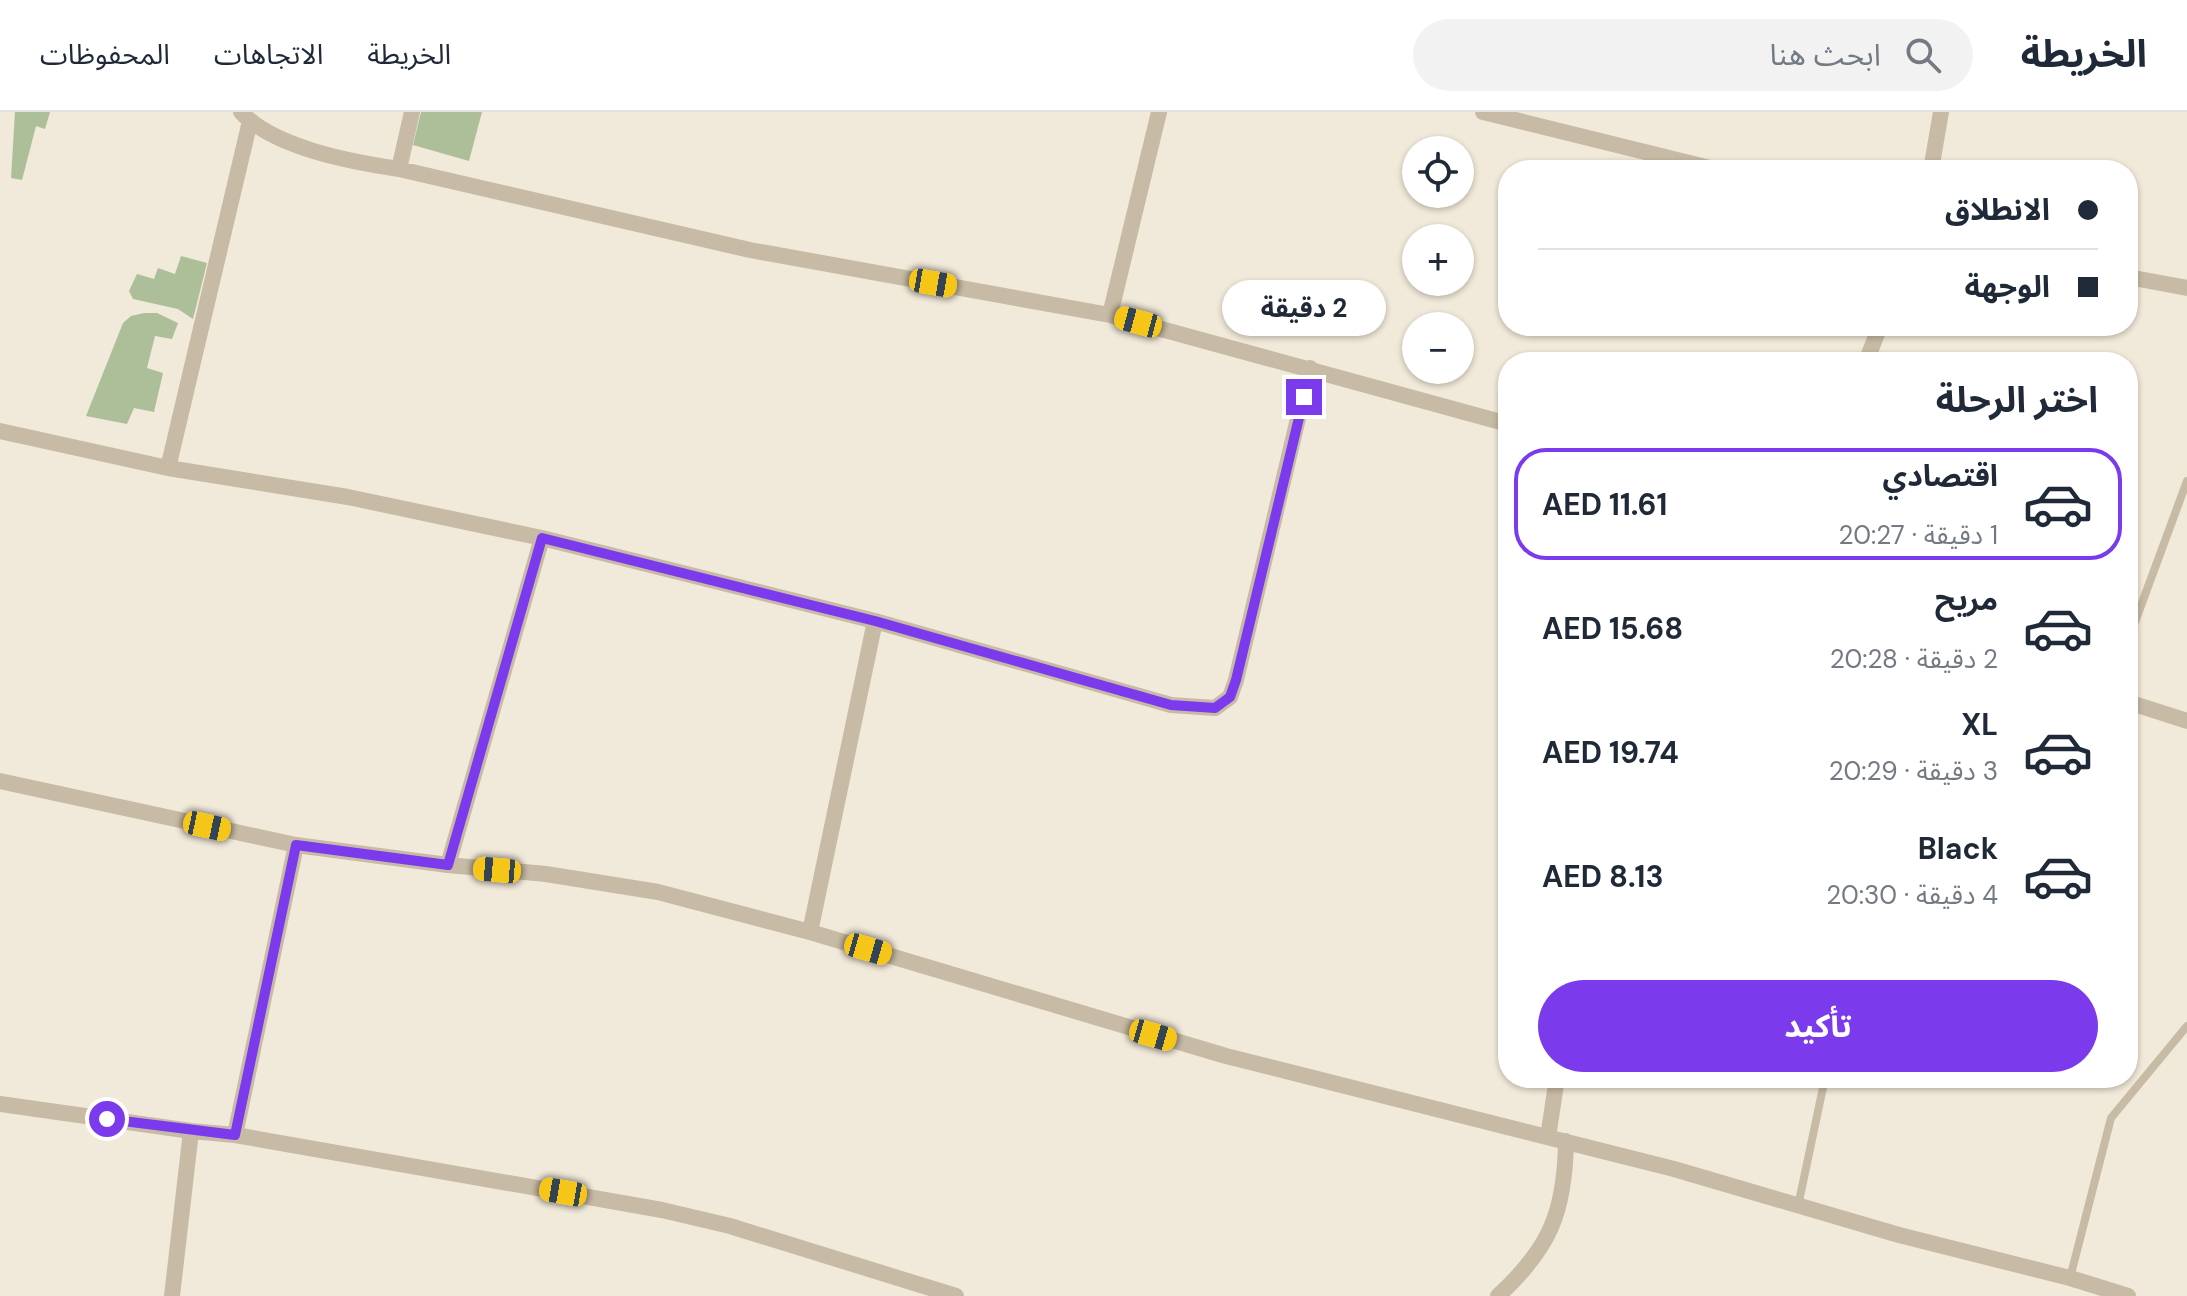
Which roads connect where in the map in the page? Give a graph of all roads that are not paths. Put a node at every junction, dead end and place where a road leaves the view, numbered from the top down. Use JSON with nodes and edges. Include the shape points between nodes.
{"nodes":[{"id":1,"x":412,"y":112,"type":"edge"},
{"id":2,"x":1159,"y":112,"type":"edge"},
{"id":3,"x":1483,"y":112,"type":"edge"},
{"id":4,"x":1941,"y":112,"type":"edge"},
{"id":5,"x":245,"y":117,"type":"edge"},
{"id":6,"x":1677,"y":160,"type":"edge"},
{"id":7,"x":1933,"y":160,"type":"edge"},
{"id":8,"x":399,"y":169,"type":"junction"},
{"id":9,"x":2138,"y":279,"type":"edge"},
{"id":10,"x":2187,"y":288,"type":"edge"},
{"id":11,"x":1110,"y":315,"type":"junction"},
{"id":12,"x":1310,"y":368,"type":"junction"},
{"id":13,"x":1498,"y":421,"type":"edge"},
{"id":14,"x":0,"y":431,"type":"edge"},
{"id":15,"x":168,"y":468,"type":"junction"},
{"id":16,"x":2187,"y":481,"type":"edge"},
{"id":17,"x":542,"y":538,"type":"junction"},
{"id":18,"x":2138,"y":614,"type":"edge"},
{"id":19,"x":875,"y":621,"type":"junction"},
{"id":20,"x":2138,"y":705,"type":"edge"},
{"id":21,"x":2187,"y":721,"type":"edge"},
{"id":22,"x":0,"y":781,"type":"edge"},
{"id":23,"x":296,"y":845,"type":"junction"},
{"id":24,"x":448,"y":865,"type":"junction"},
{"id":25,"x":810,"y":932,"type":"junction"},
{"id":26,"x":2187,"y":1026,"type":"edge"},
{"id":27,"x":2138,"y":1085,"type":"edge"},
{"id":28,"x":1555,"y":1088,"type":"edge"},
{"id":29,"x":1823,"y":1088,"type":"edge"},
{"id":30,"x":2136,"y":1088,"type":"edge"},
{"id":31,"x":0,"y":1104,"type":"edge"},
{"id":32,"x":191,"y":1131,"type":"junction"},
{"id":33,"x":235,"y":1135,"type":"junction"},
{"id":34,"x":1548,"y":1137,"type":"junction"},
{"id":35,"x":1566,"y":1141,"type":"junction"},
{"id":36,"x":1798,"y":1207,"type":"junction"},
{"id":37,"x":2070,"y":1278,"type":"junction"},
{"id":38,"x":172,"y":1296,"type":"edge"},
{"id":39,"x":956,"y":1296,"type":"edge"},
{"id":40,"x":1498,"y":1296,"type":"edge"},
{"id":41,"x":2128,"y":1296,"type":"edge"}],
"edges":[{"from":1,"to":8,"type":"street"},
{"from":2,"to":11,"type":"street"},
{"from":3,"to":6,"type":"street"},
{"from":4,"to":7,"type":"street"},
{"from":5,"to":8,"type":"street","via":[[306,149]]},
{"from":5,"to":15,"type":"street"},
{"from":8,"to":11,"type":"street","via":[[750,250]]},
{"from":9,"to":10,"type":"street"},
{"from":11,"to":12,"type":"street"},
{"from":12,"to":13,"type":"street"},
{"from":12,"to":19,"type":"street","via":[[1236,680],[1230,697],[1215,708],[1171,705]]},
{"from":14,"to":15,"type":"street"},
{"from":15,"to":17,"type":"street","via":[[348,497]]},
{"from":16,"to":18,"type":"lane"},
{"from":17,"to":19,"type":"street"},
{"from":17,"to":24,"type":"street"},
{"from":19,"to":25,"type":"street"},
{"from":20,"to":21,"type":"street"},
{"from":22,"to":23,"type":"street"},
{"from":23,"to":24,"type":"street"},
{"from":23,"to":33,"type":"street"},
{"from":24,"to":25,"type":"street","via":[[658,892]]},
{"from":25,"to":34,"type":"street","via":[[1226,1056]]},
{"from":26,"to":27,"type":"lane"},
{"from":28,"to":34,"type":"street"},
{"from":29,"to":36,"type":"lane"},
{"from":30,"to":37,"type":"lane","via":[[2111,1118]]},
{"from":31,"to":32,"type":"street"},
{"from":32,"to":33,"type":"street"},
{"from":32,"to":38,"type":"street"},
{"from":33,"to":39,"type":"street","via":[[662,1210]]},
{"from":34,"to":35,"type":"street"},
{"from":35,"to":36,"type":"street"},
{"from":35,"to":40,"type":"street","via":[[1562,1198],[1553,1226],[1538,1252]]},
{"from":36,"to":37,"type":"street"},
{"from":37,"to":41,"type":"street"}]}
